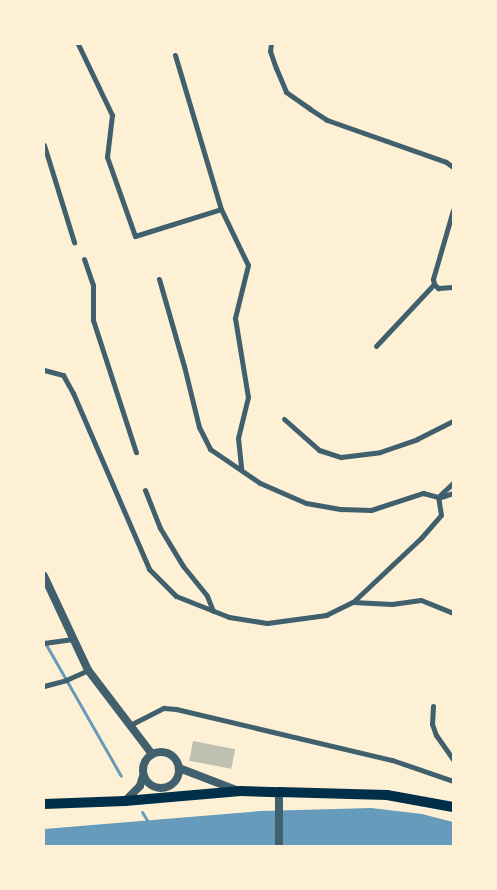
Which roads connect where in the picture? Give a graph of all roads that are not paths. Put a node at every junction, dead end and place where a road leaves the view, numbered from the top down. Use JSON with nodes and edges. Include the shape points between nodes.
{"nodes":[{"id":1,"x":78,"y":44,"type":"edge"},
{"id":2,"x":271,"y":44,"type":"edge"},
{"id":3,"x":175,"y":55,"type":"dead end"},
{"id":4,"x":44,"y":145,"type":"edge"},
{"id":5,"x":453,"y":167,"type":"edge"},
{"id":6,"x":221,"y":209,"type":"junction"},
{"id":7,"x":453,"y":210,"type":"edge"},
{"id":8,"x":74,"y":242,"type":"dead end"},
{"id":9,"x":84,"y":258,"type":"dead end"},
{"id":10,"x":159,"y":279,"type":"dead end"},
{"id":11,"x":434,"y":284,"type":"junction"},
{"id":12,"x":453,"y":288,"type":"edge"},
{"id":13,"x":376,"y":346,"type":"dead end"},
{"id":14,"x":44,"y":370,"type":"edge"},
{"id":15,"x":284,"y":419,"type":"dead end"},
{"id":16,"x":453,"y":421,"type":"edge"},
{"id":17,"x":136,"y":452,"type":"dead end"},
{"id":18,"x":241,"y":468,"type":"junction"},
{"id":19,"x":453,"y":483,"type":"edge"},
{"id":20,"x":145,"y":490,"type":"dead end"},
{"id":21,"x":453,"y":493,"type":"edge"},
{"id":22,"x":438,"y":497,"type":"junction"},
{"id":23,"x":44,"y":576,"type":"edge"},
{"id":24,"x":353,"y":602,"type":"junction"},
{"id":25,"x":213,"y":611,"type":"junction"},
{"id":26,"x":453,"y":613,"type":"edge"},
{"id":27,"x":73,"y":639,"type":"junction"},
{"id":28,"x":44,"y":643,"type":"edge"},
{"id":29,"x":88,"y":670,"type":"junction"},
{"id":30,"x":44,"y":686,"type":"edge"},
{"id":31,"x":433,"y":706,"type":"dead end"},
{"id":32,"x":130,"y":725,"type":"junction"},
{"id":33,"x":152,"y":754,"type":"junction"},
{"id":34,"x":453,"y":759,"type":"edge"},
{"id":35,"x":179,"y":768,"type":"junction"},
{"id":36,"x":143,"y":776,"type":"junction"},
{"id":37,"x":453,"y":781,"type":"edge"},
{"id":38,"x":241,"y":791,"type":"junction"},
{"id":39,"x":278,"y":797,"type":"junction"},
{"id":40,"x":125,"y":801,"type":"junction"},
{"id":41,"x":44,"y":804,"type":"edge"},
{"id":42,"x":453,"y":807,"type":"edge"},
{"id":43,"x":279,"y":846,"type":"edge"}],
"edges":[{"from":1,"to":6,"type":"street","via":[[112,115],[107,157],[135,236]]},
{"from":2,"to":5,"type":"street","via":[[270,51],[286,92],[327,120]]},
{"from":3,"to":6,"type":"street"},
{"from":4,"to":8,"type":"street"},
{"from":6,"to":18,"type":"street","via":[[248,265],[235,318],[248,397],[238,438]]},
{"from":7,"to":11,"type":"street"},
{"from":9,"to":17,"type":"street","via":[[93,285],[94,320]]},
{"from":10,"to":18,"type":"street","via":[[199,427],[210,449]]},
{"from":11,"to":12,"type":"street","via":[[438,288]]},
{"from":11,"to":13,"type":"street"},
{"from":14,"to":25,"type":"street","via":[[63,375],[73,393],[149,569],[176,596]]},
{"from":15,"to":16,"type":"street","via":[[320,450],[341,457],[380,452]]},
{"from":18,"to":22,"type":"street","via":[[260,483],[306,503],[341,509],[371,510],[423,493]]},
{"from":19,"to":22,"type":"street"},
{"from":20,"to":25,"type":"street","via":[[160,528]]},
{"from":21,"to":22,"type":"street"},
{"from":22,"to":24,"type":"street","via":[[441,515]]},
{"from":23,"to":27,"type":"street"},
{"from":24,"to":25,"type":"street","via":[[326,615],[268,623],[229,618]]},
{"from":24,"to":26,"type":"street","via":[[392,604],[421,600]]},
{"from":27,"to":28,"type":"street"},
{"from":27,"to":29,"type":"street"},
{"from":29,"to":30,"type":"street"},
{"from":29,"to":32,"type":"street"},
{"from":31,"to":34,"type":"street","via":[[432,724],[436,735]]},
{"from":32,"to":33,"type":"street"},
{"from":32,"to":37,"type":"street","via":[[164,708],[176,709],[392,760]]},
{"from":33,"to":35,"type":"street","via":[[169,754]]},
{"from":33,"to":36,"type":"street","via":[[144,763]]},
{"from":35,"to":36,"type":"street","via":[[177,780],[162,789],[150,786]]},
{"from":35,"to":38,"type":"street"},
{"from":36,"to":40,"type":"street","via":[[140,786]]},
{"from":38,"to":39,"type":"highway"},
{"from":38,"to":40,"type":"highway"},
{"from":39,"to":42,"type":"highway","via":[[388,795]]},
{"from":39,"to":43,"type":"street"},
{"from":40,"to":41,"type":"highway"}]}
